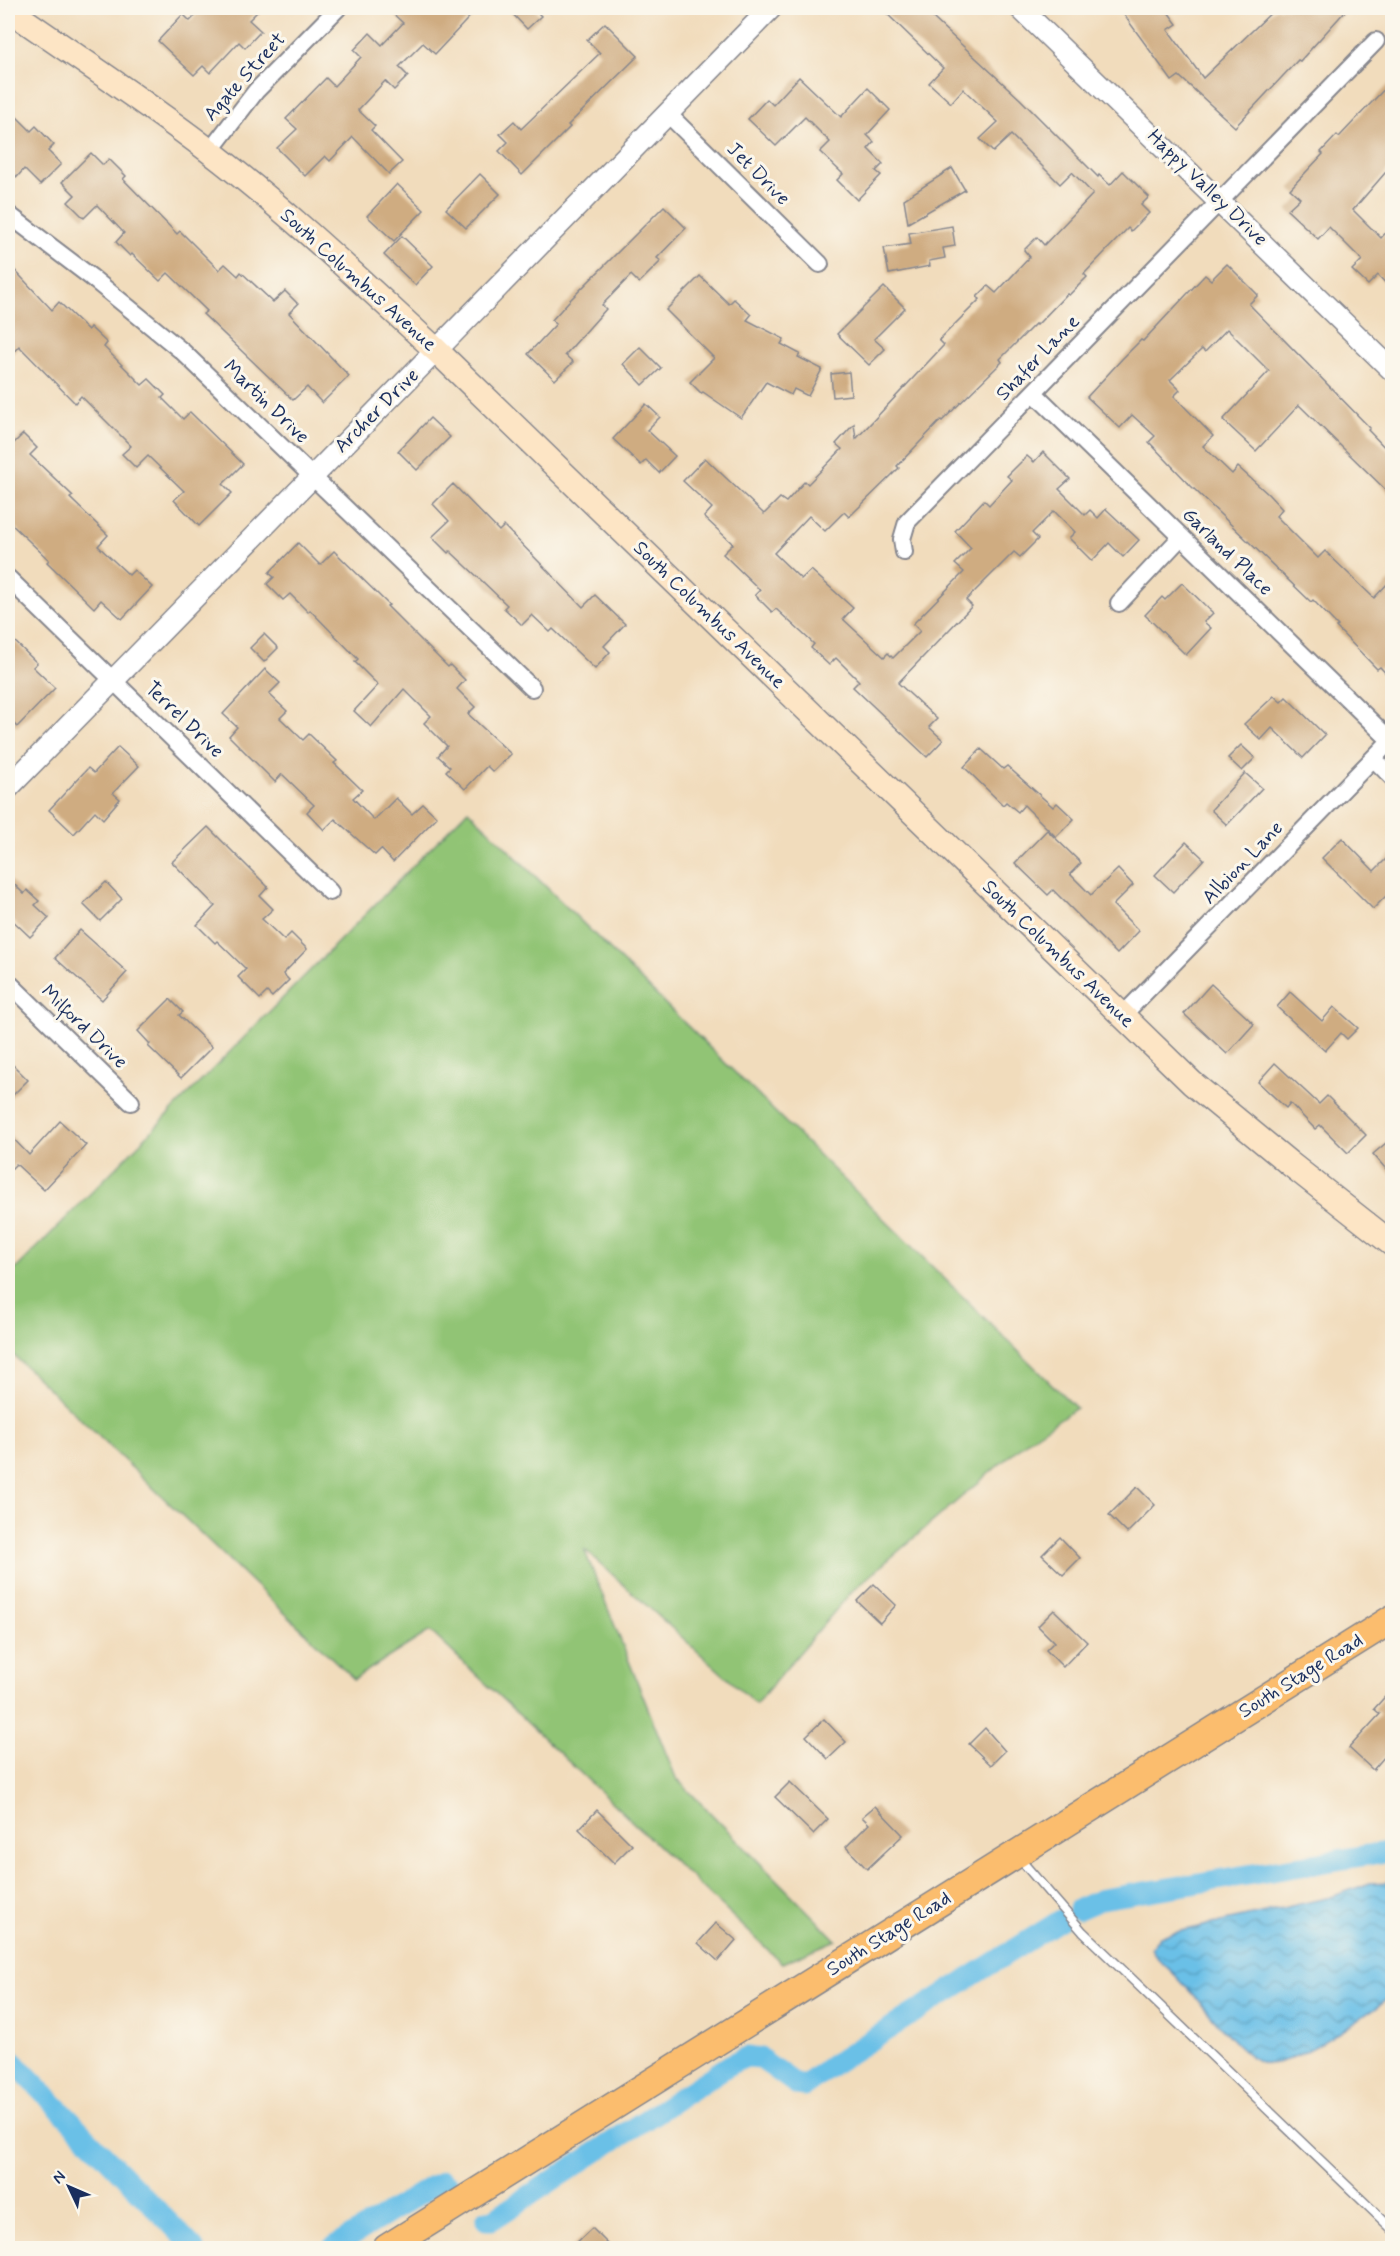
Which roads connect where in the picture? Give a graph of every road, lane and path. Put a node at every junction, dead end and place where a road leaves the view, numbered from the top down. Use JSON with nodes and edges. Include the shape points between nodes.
{"nodes":[{"id":1,"x":338,"y":8,"type":"edge"},
{"id":2,"x":771,"y":8,"type":"edge"},
{"id":3,"x":1020,"y":8,"type":"edge"},
{"id":4,"x":8,"y":9,"type":"edge"},
{"id":5,"x":1376,"y":41,"type":"dead end"},
{"id":6,"x":668,"y":114,"type":"junction"},
{"id":7,"x":210,"y":151,"type":"junction"},
{"id":8,"x":1221,"y":202,"type":"junction"},
{"id":9,"x":8,"y":214,"type":"edge"},
{"id":10,"x":820,"y":264,"type":"dead end"},
{"id":11,"x":437,"y":351,"type":"junction"},
{"id":12,"x":1392,"y":369,"type":"edge"},
{"id":13,"x":1034,"y":393,"type":"junction"},
{"id":14,"x":313,"y":476,"type":"junction"},
{"id":15,"x":1181,"y":537,"type":"junction"},
{"id":16,"x":904,"y":552,"type":"dead end"},
{"id":17,"x":8,"y":578,"type":"edge"},
{"id":18,"x":1119,"y":603,"type":"dead end"},
{"id":19,"x":114,"y":681,"type":"junction"},
{"id":20,"x":531,"y":688,"type":"dead end"},
{"id":21,"x":1392,"y":740,"type":"edge"},
{"id":22,"x":1374,"y":759,"type":"junction"},
{"id":23,"x":1392,"y":777,"type":"edge"},
{"id":24,"x":8,"y":788,"type":"edge"},
{"id":25,"x":330,"y":892,"type":"dead end"},
{"id":26,"x":8,"y":982,"type":"edge"},
{"id":27,"x":1122,"y":1016,"type":"junction"},
{"id":28,"x":130,"y":1102,"type":"dead end"},
{"id":29,"x":1392,"y":1244,"type":"edge"},
{"id":30,"x":1392,"y":1619,"type":"edge"},
{"id":31,"x":1016,"y":1854,"type":"junction"},
{"id":32,"x":1392,"y":2229,"type":"edge"},
{"id":33,"x":387,"y":2248,"type":"edge"}],
"edges":[{"from":1,"to":7,"type":"street","name":"Agate Street","via":[[256,91]]},
{"from":2,"to":6,"type":"street","name":"Archer Drive"},
{"from":3,"to":8,"type":"street","name":"Happy Valley Drive"},
{"from":4,"to":7,"type":"main road","name":"South Columbus Avenue"},
{"from":5,"to":8,"type":"street","name":"Shafer Lane"},
{"from":6,"to":10,"type":"street","name":"Jet Drive"},
{"from":6,"to":11,"type":"street","name":"Archer Drive"},
{"from":7,"to":11,"type":"main road","name":"South Columbus Avenue","via":[[321,243]]},
{"from":8,"to":12,"type":"street","name":"Happy Valley Drive"},
{"from":8,"to":13,"type":"street","name":"Shafer Lane"},
{"from":9,"to":14,"type":"street","name":"Martin Drive","via":[[183,352]]},
{"from":11,"to":14,"type":"street","name":"Archer Drive"},
{"from":11,"to":27,"type":"main road","name":"South Columbus Avenue"},
{"from":13,"to":15,"type":"street","name":"Garland Place"},
{"from":13,"to":16,"type":"street","name":"Shafer Lane","via":[[907,522],[902,539]]},
{"from":14,"to":19,"type":"street","name":"Archer Drive"},
{"from":14,"to":20,"type":"street","name":"Martin Drive"},
{"from":15,"to":18,"type":"street"},
{"from":15,"to":21,"type":"street","name":"Garland Place"},
{"from":17,"to":19,"type":"street","name":"Terrel Drive"},
{"from":19,"to":24,"type":"street","name":"Archer Drive"},
{"from":19,"to":25,"type":"street","name":"Terrel Drive"},
{"from":21,"to":22,"type":"street","name":"Albion Lane"},
{"from":22,"to":23,"type":"street"},
{"from":22,"to":27,"type":"street","name":"Albion Lane"},
{"from":26,"to":28,"type":"street","name":"Milford Drive"},
{"from":27,"to":29,"type":"main road","name":"South Columbus Avenue","via":[[1200,1089]]},
{"from":30,"to":31,"type":"main road","name":"South Stage Road"},
{"from":31,"to":32,"type":"lane","via":[[1083,1932]]},
{"from":31,"to":33,"type":"main road","name":"South Stage Road"}]}
